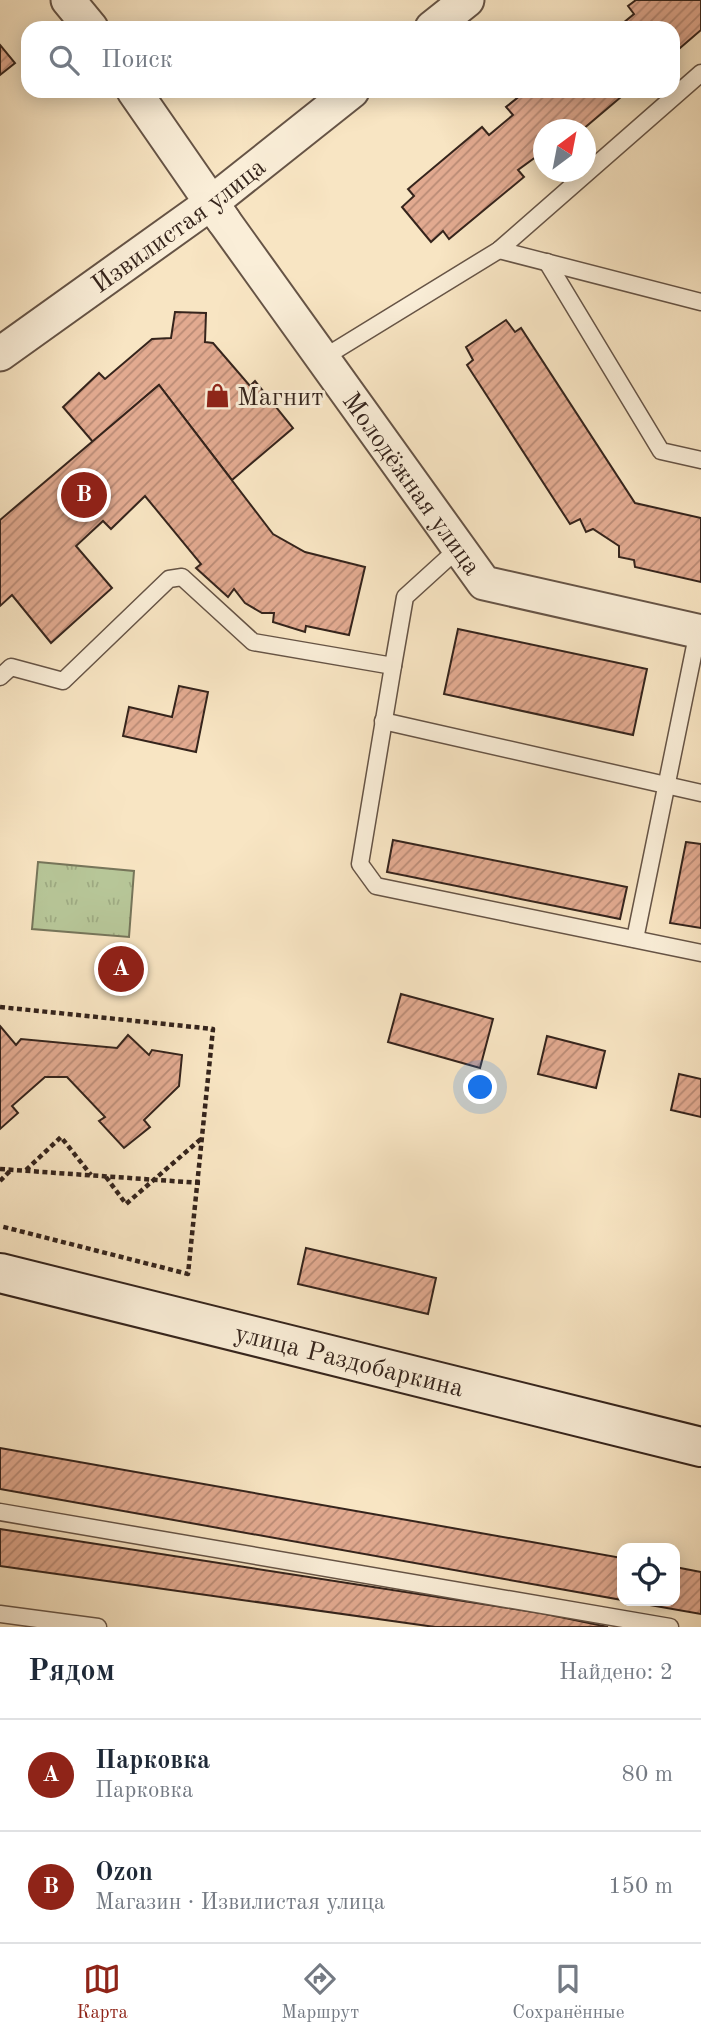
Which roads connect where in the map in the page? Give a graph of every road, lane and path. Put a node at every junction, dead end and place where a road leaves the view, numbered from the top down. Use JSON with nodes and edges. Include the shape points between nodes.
{"nodes":[{"id":1,"x":68,"y":0,"type":"edge"},
{"id":2,"x":467,"y":0,"type":"edge"},
{"id":3,"x":85,"y":21,"type":"edge"},
{"id":4,"x":441,"y":21,"type":"edge"},
{"id":5,"x":701,"y":73,"type":"edge"},
{"id":6,"x":680,"y":91,"type":"edge"},
{"id":7,"x":138,"y":98,"type":"edge"},
{"id":8,"x":343,"y":98,"type":"edge"},
{"id":9,"x":672,"y":98,"type":"edge"},
{"id":10,"x":207,"y":206,"type":"junction"},
{"id":11,"x":499,"y":250,"type":"junction"},
{"id":12,"x":547,"y":262,"type":"junction"},
{"id":13,"x":701,"y":302,"type":"edge"},
{"id":14,"x":4,"y":344,"type":"edge"},
{"id":15,"x":323,"y":358,"type":"junction"},
{"id":16,"x":701,"y":460,"type":"edge"},
{"id":17,"x":460,"y":547,"type":"junction"},
{"id":18,"x":700,"y":631,"type":"edge"},
{"id":19,"x":393,"y":666,"type":"junction"},
{"id":20,"x":0,"y":677,"type":"edge"},
{"id":21,"x":383,"y":721,"type":"junction"},
{"id":22,"x":667,"y":785,"type":"junction"},
{"id":23,"x":701,"y":793,"type":"edge"},
{"id":24,"x":635,"y":939,"type":"junction"},
{"id":25,"x":701,"y":953,"type":"edge"},
{"id":26,"x":0,"y":1007,"type":"edge"},
{"id":27,"x":202,"y":1138,"type":"junction"},
{"id":28,"x":0,"y":1168,"type":"edge"},
{"id":29,"x":12,"y":1169,"type":"junction"},
{"id":30,"x":25,"y":1170,"type":"junction"},
{"id":31,"x":92,"y":1176,"type":"junction"},
{"id":32,"x":105,"y":1177,"type":"junction"},
{"id":33,"x":153,"y":1180,"type":"junction"},
{"id":34,"x":0,"y":1181,"type":"edge"},
{"id":35,"x":199,"y":1183,"type":"junction"},
{"id":36,"x":0,"y":1226,"type":"edge"},
{"id":37,"x":0,"y":1273,"type":"edge"},
{"id":38,"x":701,"y":1447,"type":"edge"},
{"id":39,"x":0,"y":1512,"type":"edge"},
{"id":40,"x":0,"y":1614,"type":"edge"},
{"id":41,"x":98,"y":1627,"type":"edge"},
{"id":42,"x":670,"y":1627,"type":"edge"}],
"edges":[{"from":1,"to":3,"type":"street"},
{"from":2,"to":4,"type":"street"},
{"from":5,"to":6,"type":"lane"},
{"from":7,"to":10,"type":"street","name":"Молодёжная улица"},
{"from":8,"to":10,"type":"street","name":"Извилистая улица"},
{"from":9,"to":11,"type":"lane"},
{"from":10,"to":14,"type":"street","name":"Извилистая улица"},
{"from":10,"to":15,"type":"street","name":"Молодёжная улица"},
{"from":11,"to":12,"type":"lane"},
{"from":11,"to":15,"type":"lane"},
{"from":12,"to":13,"type":"lane"},
{"from":12,"to":16,"type":"lane","via":[[661,451]]},
{"from":15,"to":17,"type":"street","name":"Молодёжная улица"},
{"from":17,"to":18,"type":"street","name":"Молодёжная улица","via":[[484,583]]},
{"from":17,"to":19,"type":"lane","via":[[405,597]]},
{"from":18,"to":22,"type":"lane"},
{"from":19,"to":20,"type":"lane","via":[[253,642],[183,577],[169,579],[64,681],[11,667]]},
{"from":19,"to":21,"type":"lane"},
{"from":21,"to":22,"type":"lane"},
{"from":21,"to":24,"type":"lane","via":[[360,864],[376,886]]},
{"from":22,"to":23,"type":"lane"},
{"from":22,"to":24,"type":"lane"},
{"from":24,"to":25,"type":"lane"},
{"from":26,"to":27,"type":"path","via":[[213,1029]]},
{"from":27,"to":33,"type":"path"},
{"from":27,"to":35,"type":"path"},
{"from":28,"to":29,"type":"path"},
{"from":29,"to":30,"type":"path"},
{"from":29,"to":34,"type":"path"},
{"from":30,"to":31,"type":"path"},
{"from":30,"to":31,"type":"path","via":[[61,1137]]},
{"from":31,"to":32,"type":"path"},
{"from":32,"to":33,"type":"path"},
{"from":32,"to":33,"type":"path","via":[[126,1204]]},
{"from":33,"to":35,"type":"path"},
{"from":35,"to":36,"type":"path","via":[[188,1274]]},
{"from":37,"to":38,"type":"street","name":"улица Раздобаркина"},
{"from":39,"to":42,"type":"lane"},
{"from":40,"to":41,"type":"lane"}]}
